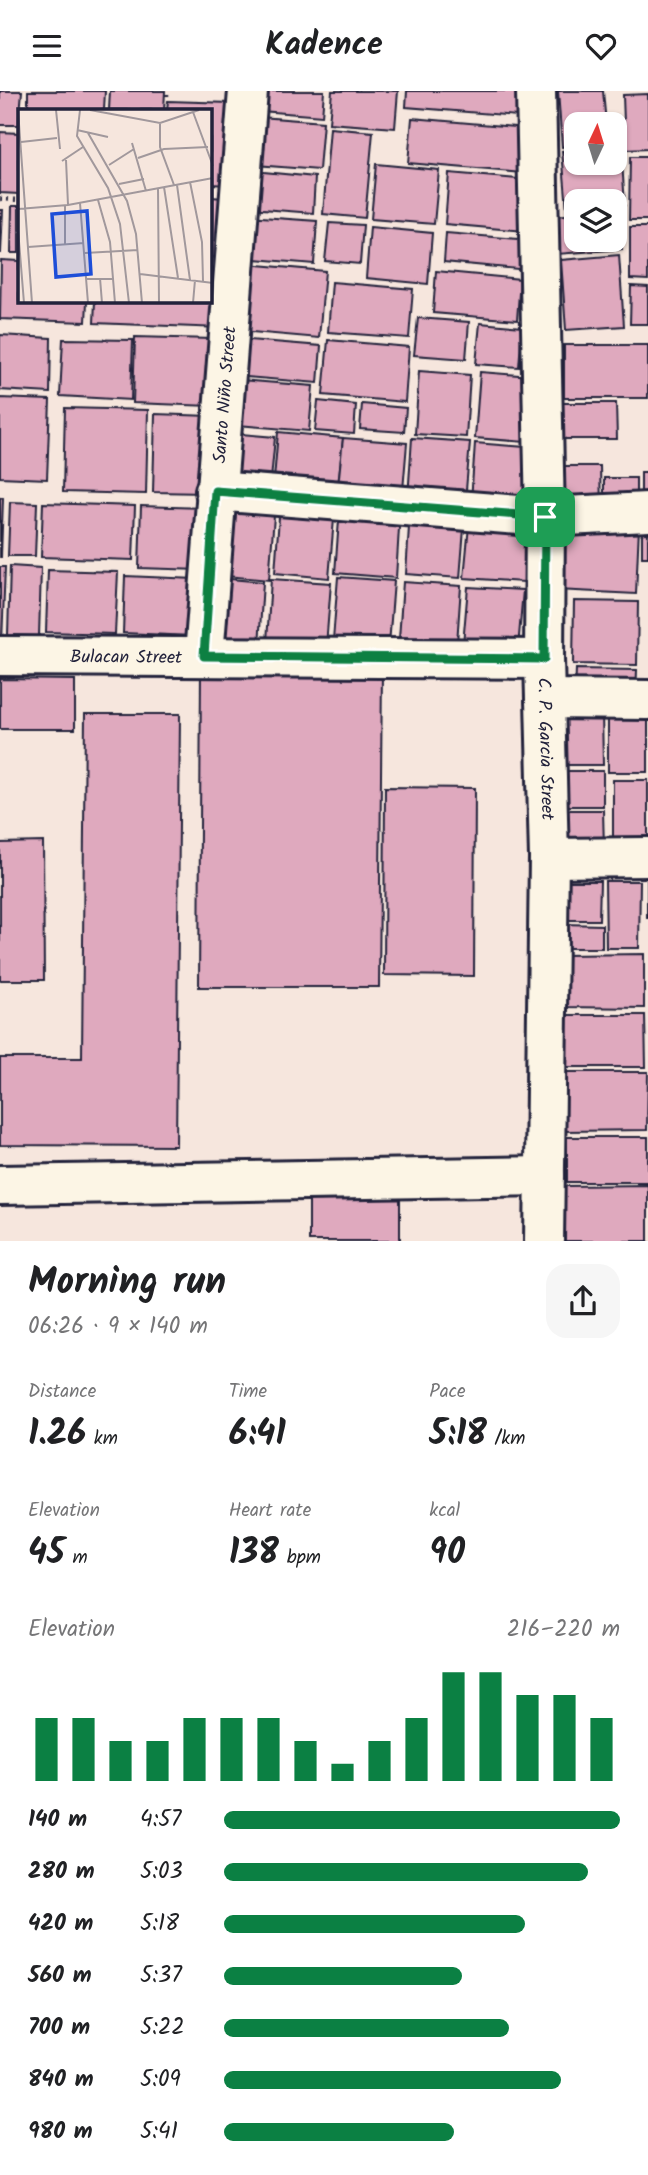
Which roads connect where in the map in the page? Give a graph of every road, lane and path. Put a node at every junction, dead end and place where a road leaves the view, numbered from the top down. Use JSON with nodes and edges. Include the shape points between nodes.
{"nodes":[{"id":1,"x":248,"y":91,"type":"edge"},
{"id":2,"x":536,"y":91,"type":"edge"},
{"id":3,"x":0,"y":199,"type":"edge"},
{"id":4,"x":18,"y":200,"type":"edge"},
{"id":5,"x":215,"y":491,"type":"junction"},
{"id":6,"x":648,"y":512,"type":"edge"},
{"id":7,"x":545,"y":517,"type":"junction"},
{"id":8,"x":0,"y":656,"type":"edge"},
{"id":9,"x":204,"y":656,"type":"junction"},
{"id":10,"x":544,"y":659,"type":"junction"},
{"id":11,"x":545,"y":699,"type":"junction"},
{"id":12,"x":648,"y":700,"type":"edge"},
{"id":13,"x":648,"y":857,"type":"edge"},
{"id":14,"x":549,"y":858,"type":"junction"},
{"id":15,"x":545,"y":1175,"type":"junction"},
{"id":16,"x":0,"y":1185,"type":"edge"},
{"id":17,"x":544,"y":1241,"type":"edge"}],
"edges":[{"from":1,"to":5,"type":"street","name":"Santo Niño Street"},
{"from":2,"to":7,"type":"street","name":"C. P. Garcia Street"},
{"from":3,"to":4,"type":"path"},
{"from":5,"to":7,"type":"street"},
{"from":5,"to":9,"type":"street","name":"Santo Niño Street"},
{"from":6,"to":7,"type":"street"},
{"from":7,"to":10,"type":"street","name":"C. P. Garcia Street"},
{"from":8,"to":9,"type":"street","name":"Bulacan Street"},
{"from":9,"to":10,"type":"street","name":"Bulacan Street"},
{"from":10,"to":11,"type":"street","name":"C. P. Garcia Street"},
{"from":11,"to":12,"type":"street"},
{"from":11,"to":14,"type":"street","name":"C. P. Garcia Street"},
{"from":13,"to":14,"type":"street"},
{"from":14,"to":15,"type":"street","name":"C. P. Garcia Street"},
{"from":15,"to":16,"type":"street"},
{"from":15,"to":17,"type":"street","name":"C. P. Garcia Street"}]}
